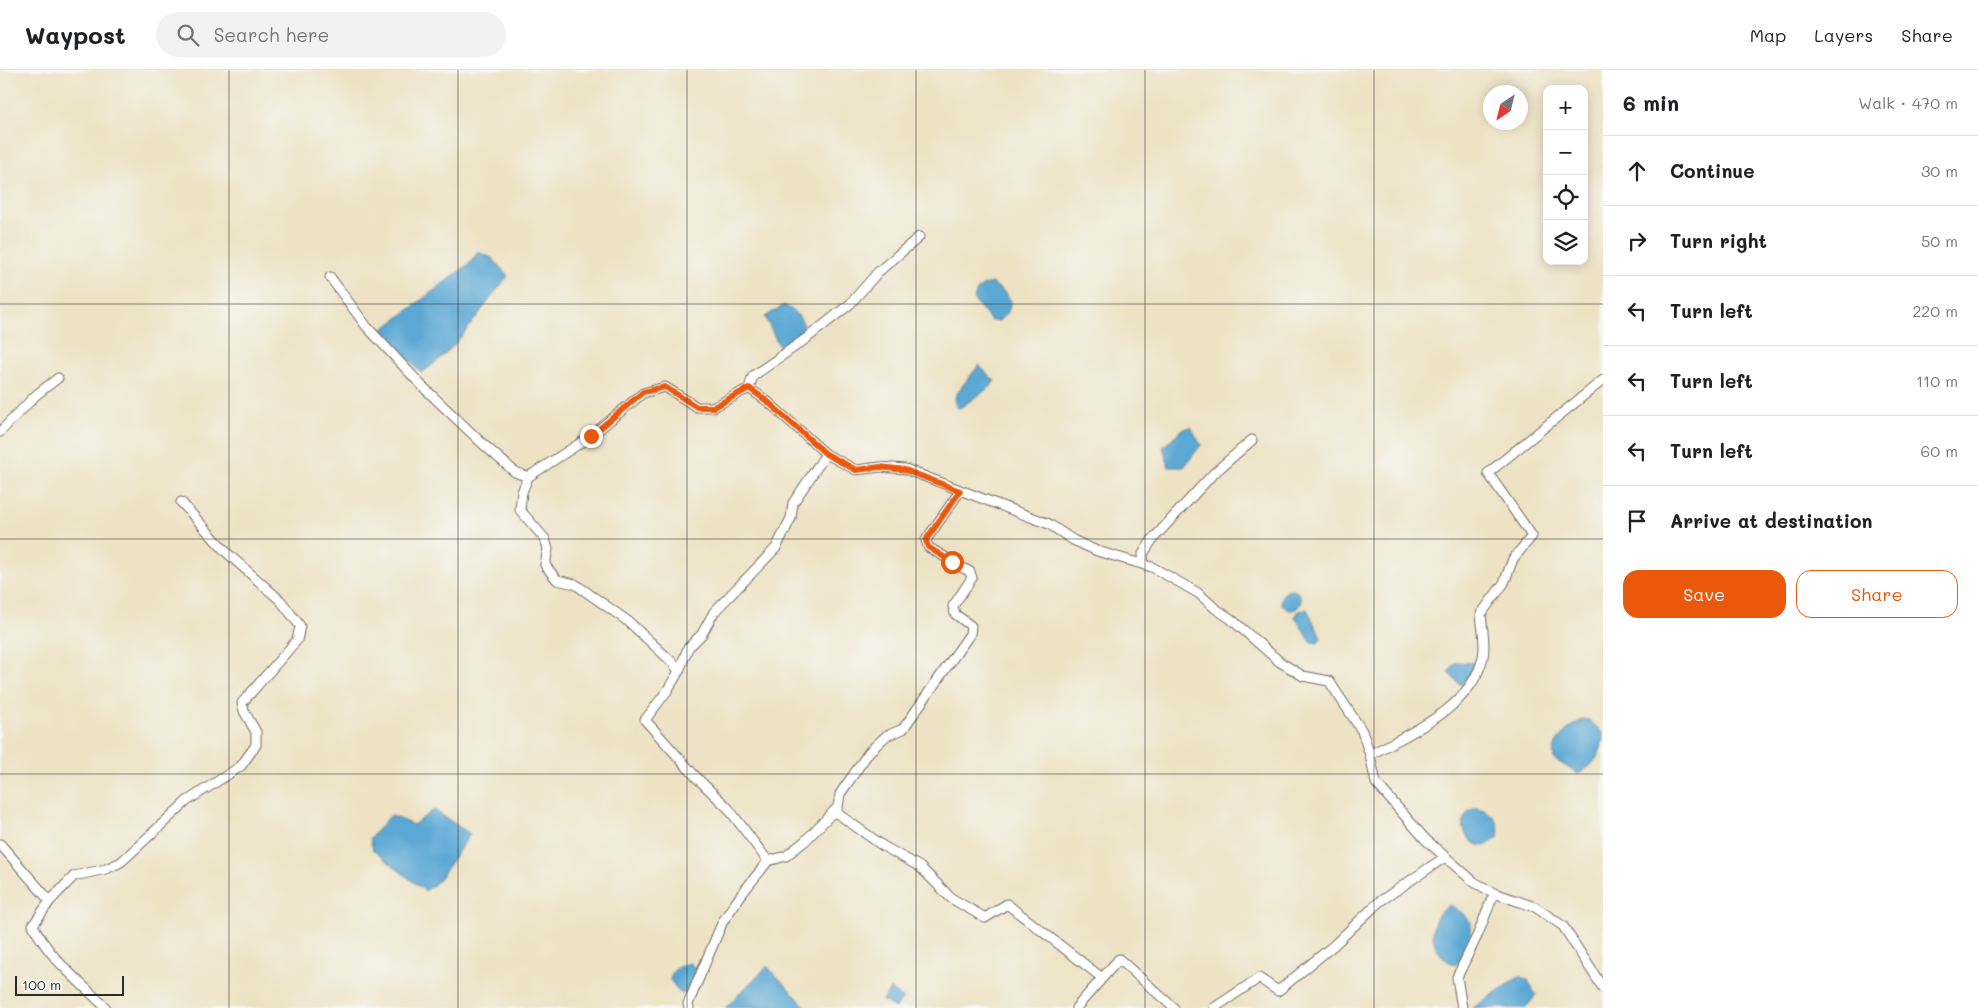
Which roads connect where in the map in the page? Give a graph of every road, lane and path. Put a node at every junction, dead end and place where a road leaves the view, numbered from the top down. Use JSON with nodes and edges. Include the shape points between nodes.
{"nodes":[{"id":1,"x":919,"y":237,"type":"dead end"},
{"id":2,"x":330,"y":277,"type":"dead end"},
{"id":3,"x":58,"y":378,"type":"dead end"},
{"id":4,"x":1603,"y":380,"type":"edge"},
{"id":5,"x":749,"y":388,"type":"junction"},
{"id":6,"x":0,"y":432,"type":"edge"},
{"id":7,"x":1252,"y":440,"type":"dead end"},
{"id":8,"x":826,"y":454,"type":"junction"},
{"id":9,"x":528,"y":477,"type":"junction"},
{"id":10,"x":960,"y":491,"type":"junction"},
{"id":11,"x":182,"y":502,"type":"dead end"},
{"id":12,"x":1144,"y":565,"type":"junction"},
{"id":13,"x":679,"y":671,"type":"junction"},
{"id":14,"x":1370,"y":755,"type":"junction"},
{"id":15,"x":834,"y":811,"type":"junction"},
{"id":16,"x":0,"y":844,"type":"edge"},
{"id":17,"x":1445,"y":857,"type":"junction"},
{"id":18,"x":768,"y":861,"type":"junction"},
{"id":19,"x":1494,"y":893,"type":"junction"},
{"id":20,"x":50,"y":901,"type":"junction"},
{"id":21,"x":1101,"y":977,"type":"junction"},
{"id":22,"x":1603,"y":988,"type":"edge"},
{"id":23,"x":106,"y":1008,"type":"edge"},
{"id":24,"x":689,"y":1008,"type":"edge"},
{"id":25,"x":1076,"y":1008,"type":"edge"},
{"id":26,"x":1174,"y":1008,"type":"edge"},
{"id":27,"x":1214,"y":1008,"type":"edge"},
{"id":28,"x":1462,"y":1008,"type":"edge"}],
"edges":[{"from":1,"to":5,"type":"street","via":[[878,272],[850,304],[753,376]]},
{"from":2,"to":9,"type":"street","via":[[367,327],[422,386],[484,445],[516,472]]},
{"from":3,"to":6,"type":"street","via":[[36,395]]},
{"from":4,"to":14,"type":"street","via":[[1488,473],[1532,536],[1513,559],[1504,583],[1481,614],[1484,655],[1474,680],[1450,710]]},
{"from":5,"to":8,"type":"street"},
{"from":5,"to":9,"type":"street","via":[[714,407],[697,407],[665,387],[643,392],[591,436]]},
{"from":7,"to":12,"type":"street","via":[[1213,474],[1152,540],[1143,554]]},
{"from":8,"to":10,"type":"street","via":[[856,470],[880,467],[905,470]]},
{"from":8,"to":13,"type":"street","via":[[793,503],[791,518],[776,548],[714,612],[702,634],[688,648]]},
{"from":9,"to":13,"type":"street","via":[[520,510],[545,539],[548,549],[545,565],[551,573],[557,580],[575,584],[629,622]]},
{"from":10,"to":12,"type":"street","via":[[1049,524],[1097,551]]},
{"from":10,"to":15,"type":"street","via":[[926,540],[928,547],[970,572],[972,578],[953,606],[956,614],[971,626],[970,634],[903,729],[886,736],[869,752],[840,794]]},
{"from":11,"to":20,"type":"street","via":[[226,552],[281,601],[300,626],[297,640],[242,703],[256,732],[256,746],[241,766],[187,801],[121,862],[74,876]]},
{"from":12,"to":14,"type":"street","via":[[1198,593],[1280,662],[1303,676],[1329,681],[1362,731]]},
{"from":13,"to":18,"type":"street","via":[[645,720],[696,778],[728,808]]},
{"from":14,"to":17,"type":"street","via":[[1376,783]]},
{"from":15,"to":18,"type":"street","via":[[786,856]]},
{"from":15,"to":21,"type":"street","via":[[883,846],[920,867],[951,898],[985,918],[1007,904]]},
{"from":16,"to":20,"type":"street"},
{"from":17,"to":19,"type":"street","via":[[1474,882]]},
{"from":17,"to":27,"type":"street","via":[[1379,902],[1334,945],[1278,991],[1259,978]]},
{"from":18,"to":24,"type":"street","via":[[723,921]]},
{"from":19,"to":22,"type":"street","via":[[1535,907],[1563,926]]},
{"from":19,"to":28,"type":"street","via":[[1457,977]]},
{"from":20,"to":23,"type":"street","via":[[33,925],[42,943]]},
{"from":21,"to":25,"type":"street"},
{"from":21,"to":26,"type":"street","via":[[1119,959]]}]}
